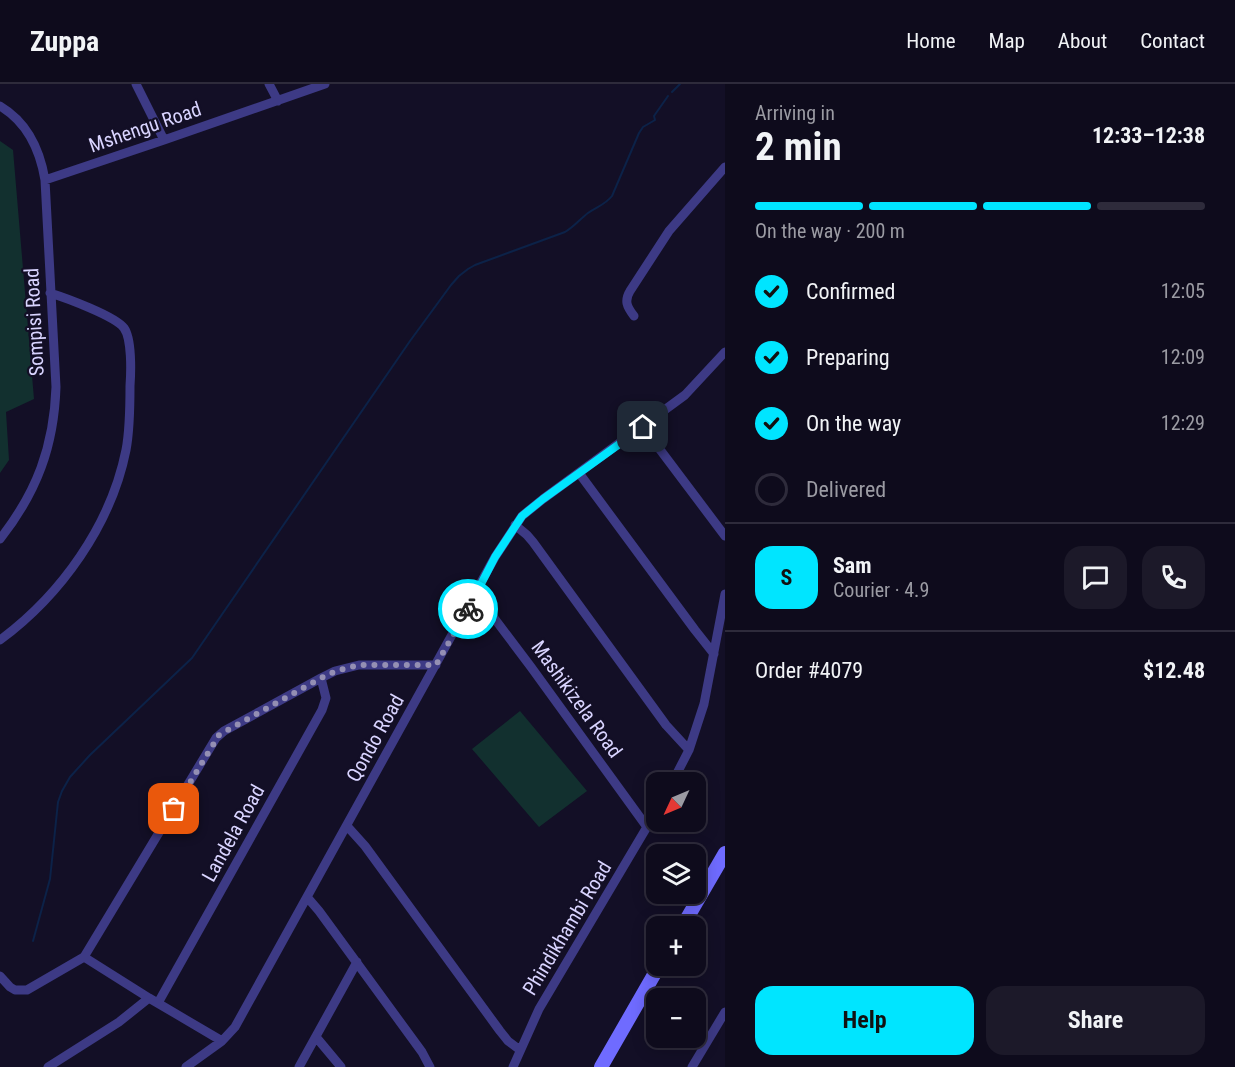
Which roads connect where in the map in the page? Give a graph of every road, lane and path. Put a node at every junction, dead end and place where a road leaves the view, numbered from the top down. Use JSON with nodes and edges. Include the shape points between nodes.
{"nodes":[{"id":1,"x":136,"y":84,"type":"edge"},
{"id":2,"x":269,"y":84,"type":"edge"},
{"id":3,"x":325,"y":84,"type":"edge"},
{"id":4,"x":278,"y":101,"type":"junction"},
{"id":5,"x":0,"y":106,"type":"edge"},
{"id":6,"x":164,"y":140,"type":"junction"},
{"id":7,"x":725,"y":167,"type":"edge"},
{"id":8,"x":45,"y":180,"type":"junction"},
{"id":9,"x":50,"y":293,"type":"junction"},
{"id":10,"x":634,"y":316,"type":"dead end"},
{"id":11,"x":725,"y":352,"type":"edge"},
{"id":12,"x":643,"y":427,"type":"junction"},
{"id":13,"x":579,"y":473,"type":"junction"},
{"id":14,"x":515,"y":525,"type":"junction"},
{"id":15,"x":725,"y":536,"type":"edge"},
{"id":16,"x":0,"y":539,"type":"edge"},
{"id":17,"x":476,"y":594,"type":"junction"},
{"id":18,"x":725,"y":594,"type":"edge"},
{"id":19,"x":0,"y":640,"type":"edge"},
{"id":20,"x":714,"y":654,"type":"junction"},
{"id":21,"x":436,"y":665,"type":"junction"},
{"id":22,"x":321,"y":678,"type":"junction"},
{"id":23,"x":689,"y":750,"type":"junction"},
{"id":24,"x":678,"y":772,"type":"edge"},
{"id":25,"x":347,"y":826,"type":"junction"},
{"id":26,"x":646,"y":826,"type":"edge"},
{"id":27,"x":646,"y":829,"type":"edge"},
{"id":28,"x":725,"y":853,"type":"edge"},
{"id":29,"x":307,"y":897,"type":"junction"},
{"id":30,"x":688,"y":916,"type":"edge"},
{"id":31,"x":84,"y":957,"type":"junction"},
{"id":32,"x":357,"y":962,"type":"junction"},
{"id":33,"x":0,"y":976,"type":"edge"},
{"id":34,"x":653,"y":976,"type":"edge"},
{"id":35,"x":154,"y":1001,"type":"junction"},
{"id":36,"x":725,"y":1012,"type":"edge"},
{"id":37,"x":316,"y":1037,"type":"junction"},
{"id":38,"x":222,"y":1041,"type":"junction"},
{"id":39,"x":520,"y":1050,"type":"junction"},
{"id":40,"x":48,"y":1067,"type":"edge"},
{"id":41,"x":186,"y":1067,"type":"edge"},
{"id":42,"x":299,"y":1067,"type":"edge"},
{"id":43,"x":341,"y":1067,"type":"edge"},
{"id":44,"x":430,"y":1067,"type":"edge"},
{"id":45,"x":513,"y":1067,"type":"edge"},
{"id":46,"x":601,"y":1067,"type":"edge"},
{"id":47,"x":692,"y":1067,"type":"edge"}],
"edges":[{"from":1,"to":6,"type":"street"},
{"from":2,"to":4,"type":"street"},
{"from":3,"to":4,"type":"street","name":"Mshengu Road"},
{"from":4,"to":6,"type":"street","name":"Mshengu Road"},
{"from":5,"to":8,"type":"street","name":"Sompisi Road","via":[[14,115],[28,133],[37,149]]},
{"from":6,"to":8,"type":"street","name":"Mshengu Road"},
{"from":7,"to":10,"type":"street","via":[[669,231],[626,297]]},
{"from":8,"to":9,"type":"street","name":"Sompisi Road"},
{"from":9,"to":16,"type":"street","name":"Sompisi Road","via":[[56,387],[52,429],[34,487]]},
{"from":9,"to":19,"type":"street","via":[[116,321],[128,335],[128,438],[118,476],[90,541],[56,588]]},
{"from":11,"to":12,"type":"street","name":"Qondo Road","via":[[685,395]]},
{"from":12,"to":13,"type":"street","name":"Qondo Road"},
{"from":12,"to":15,"type":"street"},
{"from":13,"to":14,"type":"street","name":"Qondo Road","via":[[528,510]]},
{"from":13,"to":20,"type":"street"},
{"from":14,"to":17,"type":"street","name":"Qondo Road"},
{"from":14,"to":23,"type":"street","via":[[533,542],[666,725]]},
{"from":17,"to":21,"type":"street","name":"Qondo Road"},
{"from":17,"to":26,"type":"street","name":"Mashikizela Road"},
{"from":18,"to":20,"type":"street"},
{"from":20,"to":23,"type":"street"},
{"from":21,"to":22,"type":"street","via":[[359,665]]},
{"from":21,"to":25,"type":"street","name":"Qondo Road"},
{"from":22,"to":31,"type":"street","via":[[216,738]]},
{"from":22,"to":35,"type":"street","name":"Landela Road","via":[[326,698],[322,710]]},
{"from":23,"to":24,"type":"street"},
{"from":25,"to":29,"type":"street","name":"Qondo Road"},
{"from":25,"to":39,"type":"street","via":[[504,1036]]},
{"from":27,"to":39,"type":"street","name":"Phindikhambi Road","via":[[539,1010]]},
{"from":28,"to":30,"type":"street"},
{"from":29,"to":32,"type":"street"},
{"from":29,"to":38,"type":"street","name":"Qondo Road","via":[[235,1027]]},
{"from":31,"to":33,"type":"street","via":[[27,990],[15,990]]},
{"from":31,"to":35,"type":"street"},
{"from":32,"to":37,"type":"street"},
{"from":32,"to":44,"type":"street"},
{"from":34,"to":46,"type":"street"},
{"from":35,"to":38,"type":"street"},
{"from":35,"to":40,"type":"street","name":"Landela Road"},
{"from":36,"to":47,"type":"street"},
{"from":37,"to":42,"type":"street"},
{"from":37,"to":43,"type":"street"},
{"from":38,"to":41,"type":"street","name":"Qondo Road"},
{"from":39,"to":45,"type":"street","name":"Phindikhambi Road"}]}
